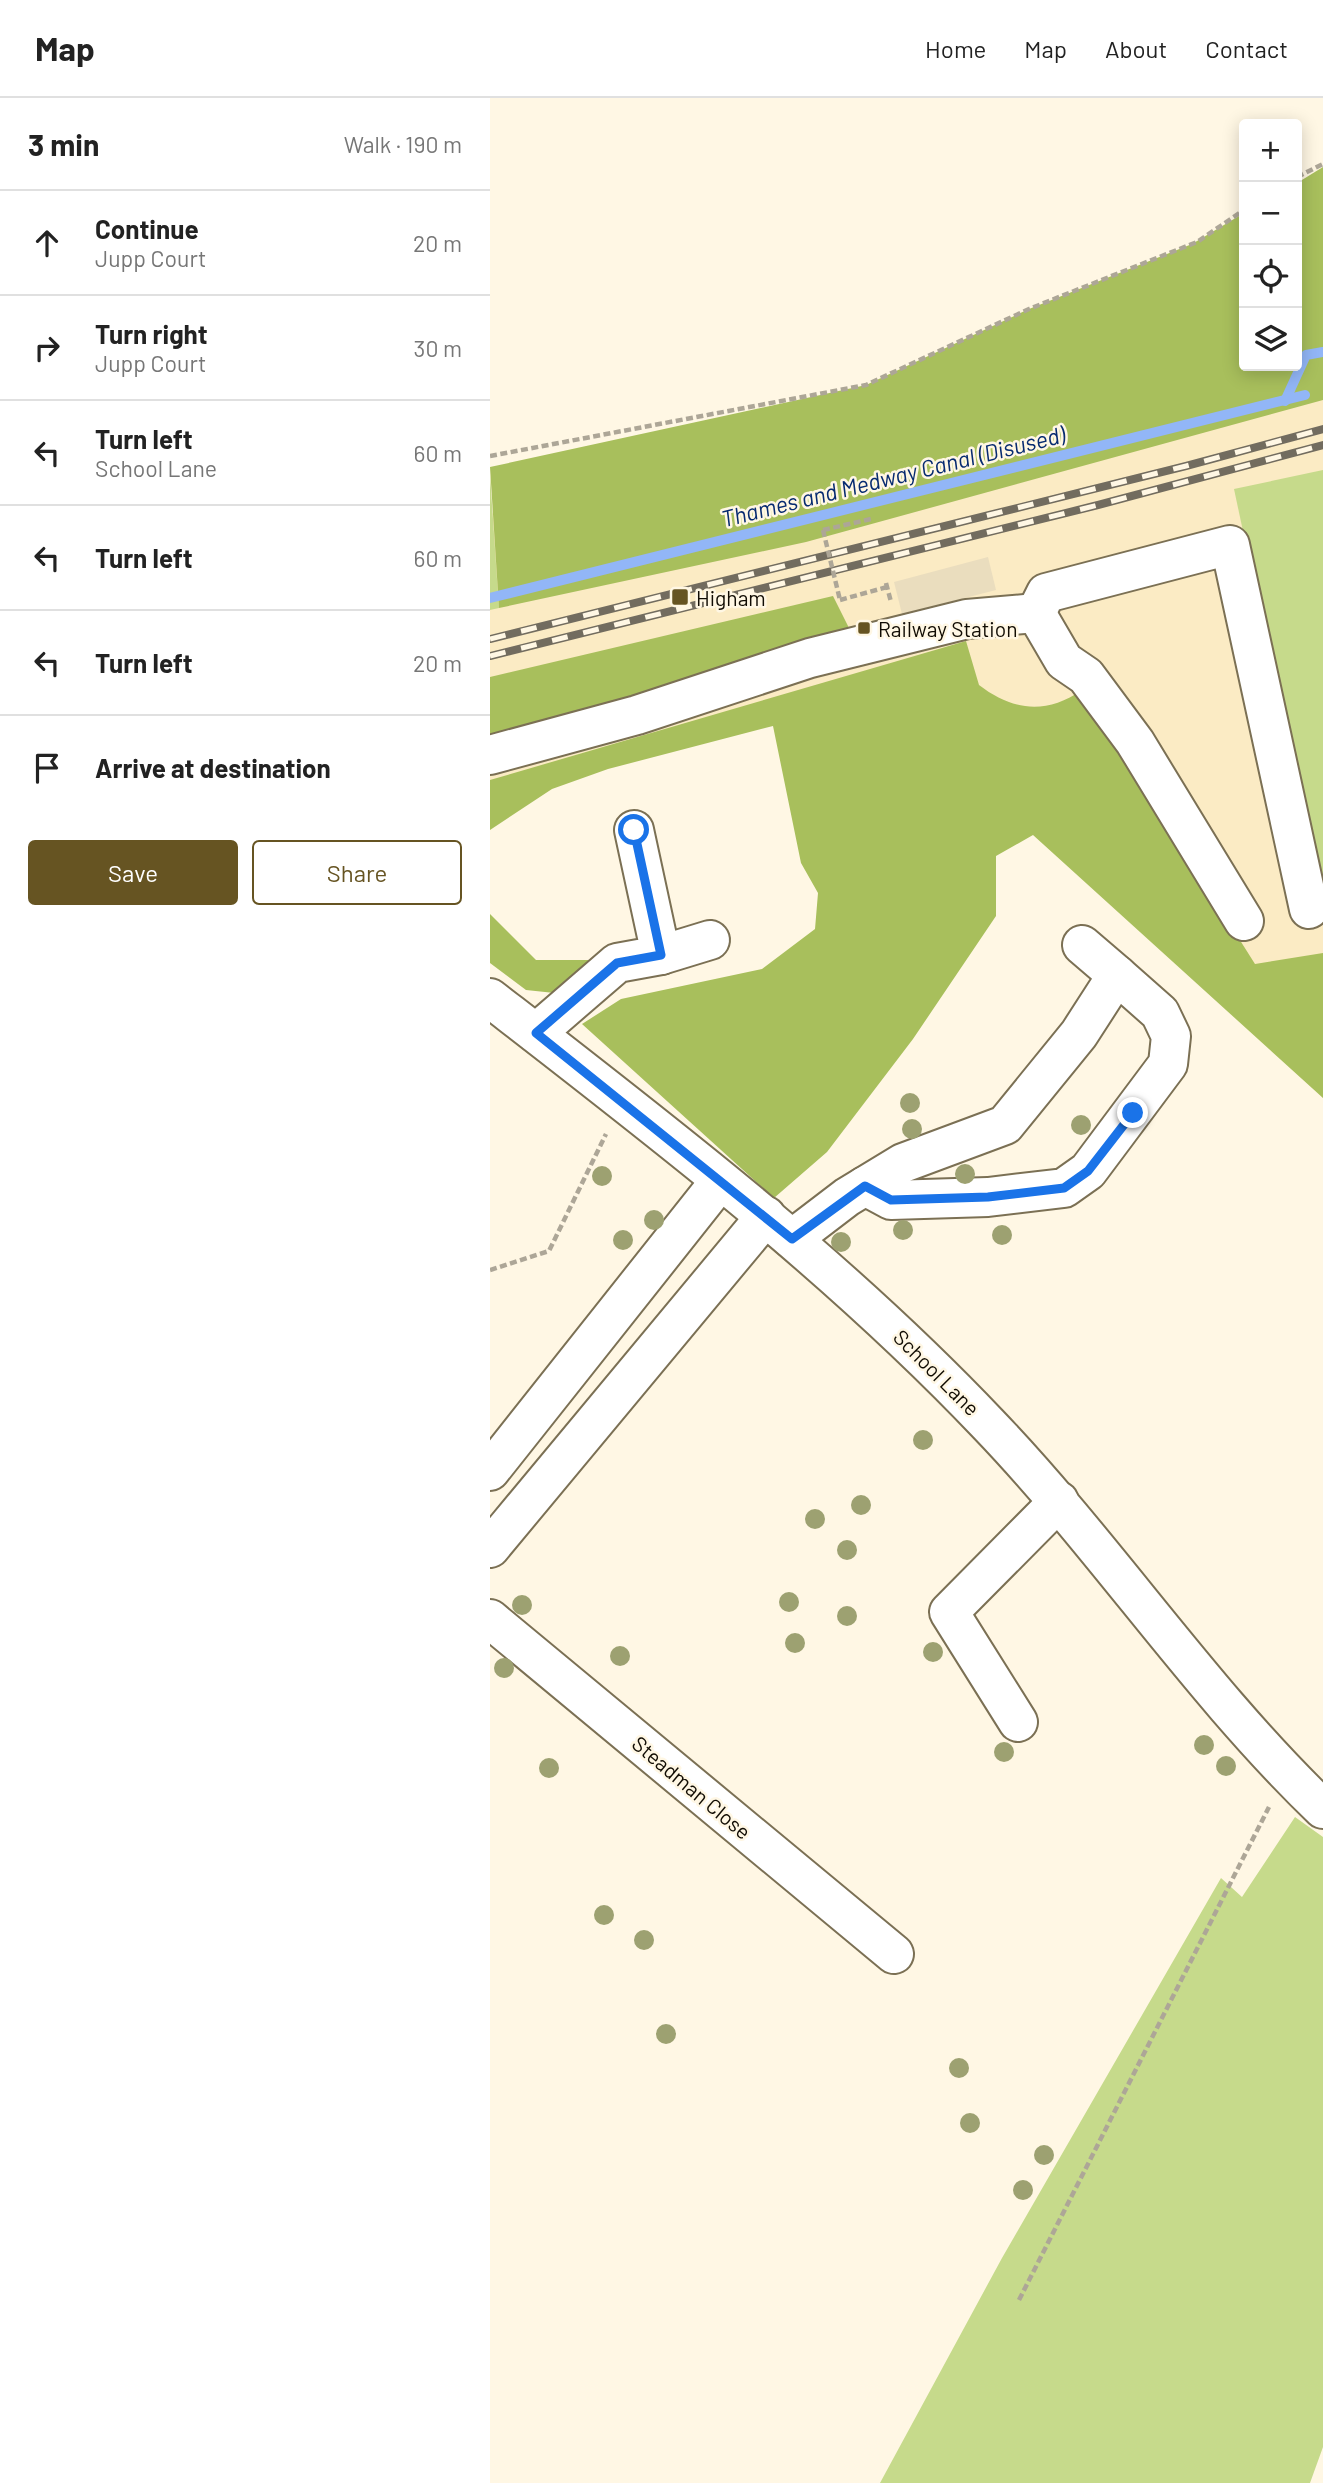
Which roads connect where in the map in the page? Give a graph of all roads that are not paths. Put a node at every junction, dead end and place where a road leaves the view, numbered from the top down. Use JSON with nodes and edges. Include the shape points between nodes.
{"nodes":[{"id":1,"x":1036,"y":612,"type":"junction"},
{"id":2,"x":490,"y":755,"type":"edge"},
{"id":3,"x":634,"y":830,"type":"dead end"},
{"id":4,"x":1309,"y":909,"type":"dead end"},
{"id":5,"x":1244,"y":921,"type":"dead end"},
{"id":6,"x":710,"y":940,"type":"dead end"},
{"id":7,"x":1082,"y":945,"type":"dead end"},
{"id":8,"x":661,"y":955,"type":"junction"},
{"id":9,"x":1117,"y":975,"type":"junction"},
{"id":10,"x":490,"y":998,"type":"edge"},
{"id":11,"x":536,"y":1033,"type":"junction"},
{"id":12,"x":720,"y":1181,"type":"junction"},
{"id":13,"x":865,"y":1186,"type":"junction"},
{"id":14,"x":779,"y":1227,"type":"junction"},
{"id":15,"x":490,"y":1471,"type":"edge"},
{"id":16,"x":1059,"y":1501,"type":"junction"},
{"id":17,"x":490,"y":1548,"type":"edge"},
{"id":18,"x":490,"y":1619,"type":"edge"},
{"id":19,"x":1018,"y":1722,"type":"dead end"},
{"id":20,"x":1323,"y":1809,"type":"edge"},
{"id":21,"x":894,"y":1954,"type":"dead end"}],
"edges":[{"from":1,"to":2,"type":"street","via":[[967,619],[810,659],[637,715]]},
{"from":1,"to":4,"type":"street","via":[[1046,593],[1230,545]]},
{"from":1,"to":5,"type":"street","via":[[1064,661],[1086,676],[1135,742]]},
{"from":3,"to":8,"type":"street"},
{"from":6,"to":8,"type":"street"},
{"from":7,"to":9,"type":"street"},
{"from":8,"to":11,"type":"street","via":[[617,963]]},
{"from":9,"to":13,"type":"street","via":[[1079,1034],[1005,1125],[903,1163]]},
{"from":9,"to":13,"type":"street","via":[[1160,1013],[1171,1037],[1168,1064],[1088,1171],[1064,1188],[988,1197],[891,1200]]},
{"from":10,"to":11,"type":"street","name":"School Lane"},
{"from":11,"to":12,"type":"street","name":"School Lane"},
{"from":12,"to":14,"type":"street","name":"School Lane"},
{"from":12,"to":15,"type":"street"},
{"from":13,"to":14,"type":"street"},
{"from":14,"to":16,"type":"street","name":"School Lane","via":[[890,1326]]},
{"from":14,"to":17,"type":"street"},
{"from":16,"to":19,"type":"street","via":[[949,1612]]},
{"from":16,"to":20,"type":"street","name":"School Lane","via":[[1231,1714]]},
{"from":18,"to":21,"type":"street","name":"Steadman Close"}]}
